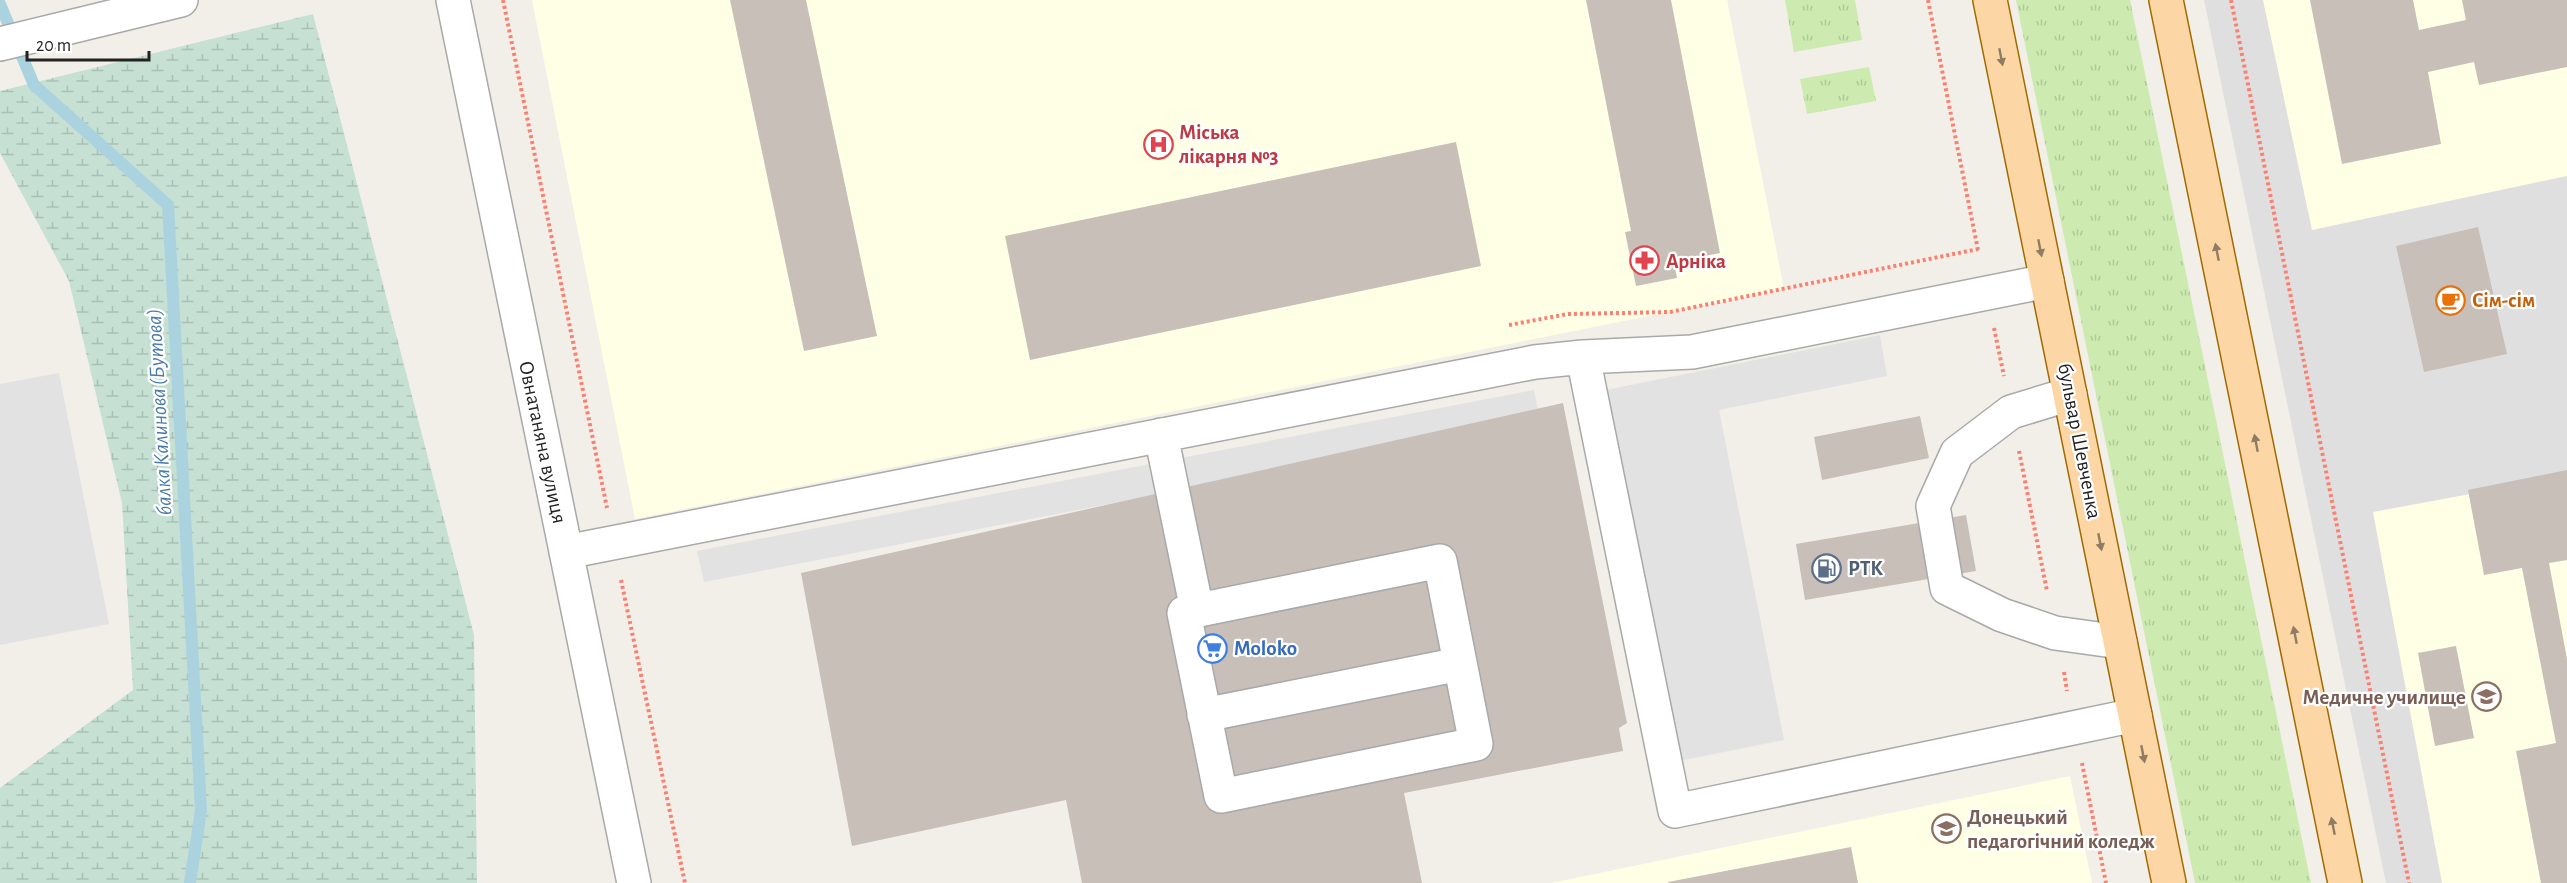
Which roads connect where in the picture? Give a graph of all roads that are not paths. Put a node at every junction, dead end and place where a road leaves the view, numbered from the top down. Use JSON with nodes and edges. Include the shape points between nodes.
{"nodes":[{"id":1,"x":181,"y":0,"type":"edge"},
{"id":2,"x":453,"y":0,"type":"edge"},
{"id":3,"x":1990,"y":0,"type":"edge"},
{"id":4,"x":2166,"y":0,"type":"edge"},
{"id":5,"x":0,"y":44,"type":"edge"},
{"id":6,"x":2047,"y":281,"type":"junction"},
{"id":7,"x":1583,"y":357,"type":"junction"},
{"id":8,"x":2070,"y":394,"type":"junction"},
{"id":9,"x":1161,"y":435,"type":"junction"},
{"id":10,"x":566,"y":552,"type":"junction"},
{"id":11,"x":1197,"y":610,"type":"junction"},
{"id":12,"x":2120,"y":642,"type":"junction"},
{"id":13,"x":1460,"y":664,"type":"junction"},
{"id":14,"x":1204,"y":715,"type":"junction"},
{"id":15,"x":2135,"y":715,"type":"junction"},
{"id":16,"x":634,"y":883,"type":"edge"},
{"id":17,"x":2169,"y":883,"type":"edge"},
{"id":18,"x":2345,"y":883,"type":"edge"}],
"edges":[{"from":1,"to":5,"type":"street"},
{"from":2,"to":10,"type":"street","name":"Овнатаняна вулиця"},
{"from":3,"to":6,"type":"main road","name":"бульвар Шевченка","one_way":true},
{"from":18,"to":4,"type":"main road","one_way":true},
{"from":6,"to":7,"type":"street","via":[[1692,352]]},
{"from":6,"to":8,"type":"main road","name":"бульвар Шевченка"},
{"from":7,"to":9,"type":"street","via":[[1535,362]]},
{"from":7,"to":15,"type":"street","via":[[1675,811]]},
{"from":8,"to":12,"type":"main road","name":"бульвар Шевченка","one_way":true},
{"from":8,"to":12,"type":"street","via":[[2011,412],[1957,453],[1933,507],[1947,588],[2002,615],[2055,633]]},
{"from":9,"to":10,"type":"street"},
{"from":9,"to":11,"type":"street"},
{"from":10,"to":16,"type":"street","name":"Овнатаняна вулиця"},
{"from":11,"to":13,"type":"street","via":[[1440,561]]},
{"from":11,"to":14,"type":"street","via":[[1184,613]]},
{"from":12,"to":15,"type":"main road","name":"бульвар Шевченка"},
{"from":13,"to":14,"type":"street"},
{"from":13,"to":14,"type":"street","via":[[1476,744],[1232,794],[1221,796]]},
{"from":15,"to":17,"type":"main road","name":"бульвар Шевченка","one_way":true}]}
